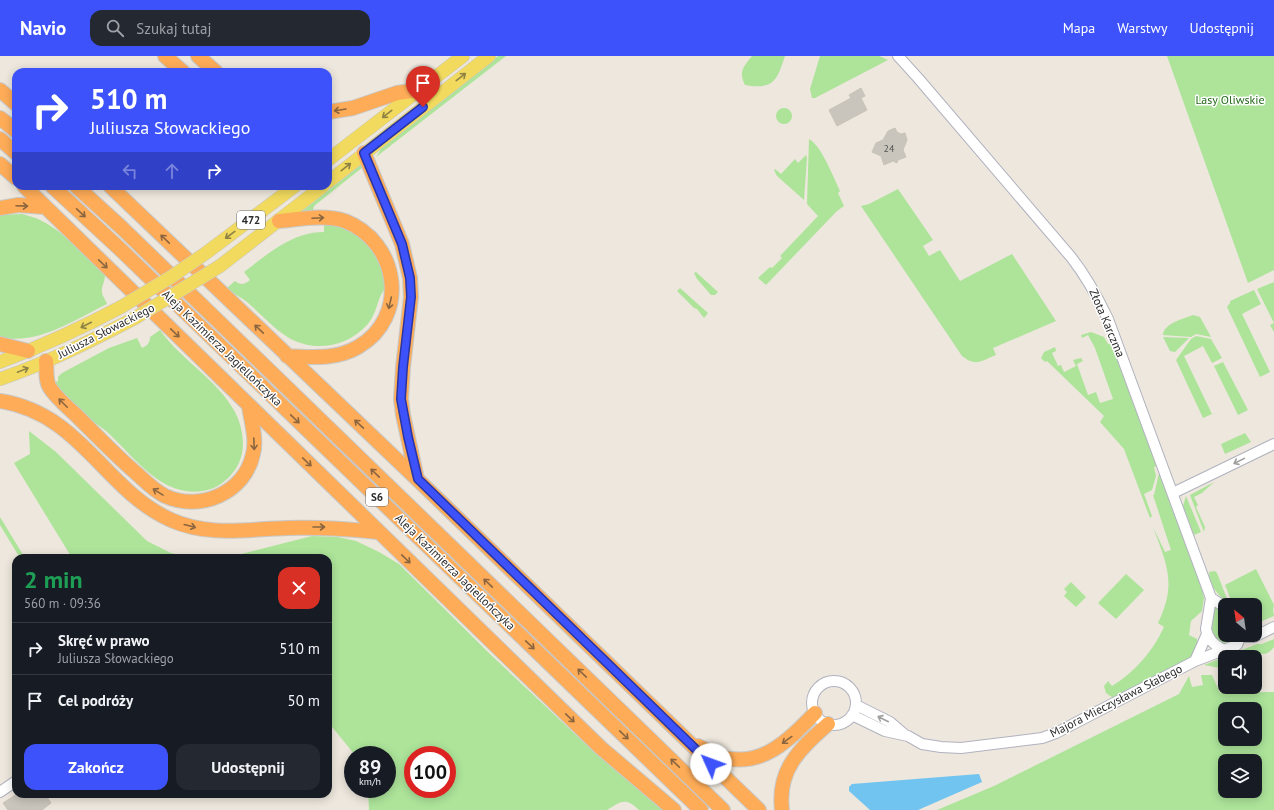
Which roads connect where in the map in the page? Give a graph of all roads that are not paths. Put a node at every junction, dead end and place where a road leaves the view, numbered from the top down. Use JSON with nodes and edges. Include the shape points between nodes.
{"nodes":[{"id":1,"x":165,"y":56,"type":"edge"},
{"id":2,"x":198,"y":56,"type":"edge"},
{"id":3,"x":463,"y":56,"type":"edge"},
{"id":4,"x":489,"y":56,"type":"edge"},
{"id":5,"x":898,"y":56,"type":"edge"},
{"id":6,"x":178,"y":68,"type":"edge"},
{"id":7,"x":212,"y":68,"type":"edge"},
{"id":8,"x":0,"y":90,"type":"edge"},
{"id":9,"x":418,"y":90,"type":"junction"},
{"id":10,"x":12,"y":100,"type":"edge"},
{"id":11,"x":332,"y":111,"type":"edge"},
{"id":12,"x":0,"y":118,"type":"edge"},
{"id":13,"x":12,"y":128,"type":"edge"},
{"id":14,"x":0,"y":139,"type":"edge"},
{"id":15,"x":12,"y":150,"type":"edge"},
{"id":16,"x":364,"y":153,"type":"junction"},
{"id":17,"x":332,"y":157,"type":"edge"},
{"id":18,"x":0,"y":164,"type":"edge"},
{"id":19,"x":12,"y":174,"type":"edge"},
{"id":20,"x":332,"y":179,"type":"edge"},
{"id":21,"x":28,"y":190,"type":"edge"},
{"id":22,"x":56,"y":190,"type":"edge"},
{"id":23,"x":80,"y":190,"type":"edge"},
{"id":24,"x":114,"y":190,"type":"edge"},
{"id":25,"x":290,"y":190,"type":"edge"},
{"id":26,"x":317,"y":190,"type":"edge"},
{"id":27,"x":45,"y":207,"type":"junction"},
{"id":28,"x":0,"y":208,"type":"edge"},
{"id":29,"x":279,"y":221,"type":"junction"},
{"id":30,"x":0,"y":344,"type":"edge"},
{"id":31,"x":28,"y":351,"type":"junction"},
{"id":32,"x":287,"y":356,"type":"junction"},
{"id":33,"x":46,"y":361,"type":"junction"},
{"id":34,"x":0,"y":362,"type":"edge"},
{"id":35,"x":0,"y":379,"type":"edge"},
{"id":36,"x":0,"y":402,"type":"edge"},
{"id":37,"x":249,"y":406,"type":"junction"},
{"id":38,"x":1274,"y":444,"type":"edge"},
{"id":39,"x":418,"y":479,"type":"junction"},
{"id":40,"x":1173,"y":493,"type":"junction"},
{"id":41,"x":378,"y":532,"type":"junction"},
{"id":42,"x":1211,"y":598,"type":"junction"},
{"id":43,"x":1218,"y":602,"type":"edge"},
{"id":44,"x":1274,"y":627,"type":"edge"},
{"id":45,"x":1262,"y":633,"type":"edge"},
{"id":46,"x":1207,"y":634,"type":"junction"},
{"id":47,"x":1238,"y":642,"type":"edge"},
{"id":48,"x":1222,"y":649,"type":"junction"},
{"id":49,"x":1195,"y":661,"type":"junction"},
{"id":50,"x":856,"y":705,"type":"junction"},
{"id":51,"x":815,"y":713,"type":"junction"},
{"id":52,"x":852,"y":715,"type":"junction"},
{"id":53,"x":828,"y":724,"type":"junction"},
{"id":54,"x":908,"y":736,"type":"junction"},
{"id":55,"x":691,"y":746,"type":"junction"},
{"id":56,"x":12,"y":784,"type":"edge"},
{"id":57,"x":0,"y":792,"type":"edge"},
{"id":58,"x":674,"y":810,"type":"edge"},
{"id":59,"x":701,"y":810,"type":"edge"},
{"id":60,"x":723,"y":810,"type":"edge"},
{"id":61,"x":758,"y":810,"type":"edge"},
{"id":62,"x":782,"y":810,"type":"edge"}],
"edges":[{"from":1,"to":6,"type":"highway"},
{"from":2,"to":7,"type":"highway"},
{"from":3,"to":9,"type":"main road"},
{"from":16,"to":4,"type":"main road","one_way":true},
{"from":5,"to":40,"type":"street","name":"Złota Karczma","via":[[1086,276],[1108,319]]},
{"from":8,"to":10,"type":"highway"},
{"from":9,"to":11,"type":"highway","one_way":true,"via":[[397,93],[353,108]]},
{"from":9,"to":17,"type":"main road","one_way":true},
{"from":12,"to":13,"type":"highway"},
{"from":14,"to":15,"type":"highway"},
{"from":20,"to":16,"type":"main road","one_way":true},
{"from":16,"to":39,"type":"highway","via":[[402,244],[409,272],[411,297],[401,399]]},
{"from":18,"to":19,"type":"highway"},
{"from":21,"to":27,"type":"highway"},
{"from":22,"to":59,"type":"highway","name":"Aleja Kazimierza Jagiellończyka","number":"S6","one_way":true},
{"from":60,"to":23,"type":"highway","name":"Aleja Kazimierza Jagiellończyka","number":"S6","one_way":true},
{"from":32,"to":24,"type":"highway","one_way":true},
{"from":25,"to":31,"type":"main road","name":"Juliusza Słowackiego","number":"472","one_way":true,"bridge":true,"via":[[171,277],[86,326]]},
{"from":26,"to":29,"type":"main road","name":"Juliusza Słowackiego","number":"472"},
{"from":28,"to":27,"type":"highway","one_way":true,"via":[[18,205]]},
{"from":27,"to":37,"type":"highway","one_way":true},
{"from":29,"to":32,"type":"highway","one_way":true,"via":[[330,218],[355,226],[367,234],[382,252],[390,271],[392,285],[390,305],[384,320],[364,344],[330,356]]},
{"from":29,"to":33,"type":"main road","name":"Juliusza Słowackiego","number":"472","bridge":true,"via":[[220,266],[134,318],[92,341]]},
{"from":30,"to":31,"type":"highway"},
{"from":31,"to":34,"type":"main road","name":"Juliusza Słowackiego","number":"472"},
{"from":39,"to":32,"type":"highway","one_way":true},
{"from":35,"to":33,"type":"main road","name":"Juliusza Słowackiego","number":"472","one_way":true},
{"from":37,"to":33,"type":"highway","one_way":true,"via":[[254,452],[243,478],[232,488],[206,501],[177,500],[152,488],[57,396],[47,383]]},
{"from":36,"to":41,"type":"highway","one_way":true,"via":[[15,404],[55,422],[84,446],[134,496],[153,511],[188,527],[224,531],[321,527]]},
{"from":37,"to":41,"type":"highway","one_way":true},
{"from":38,"to":40,"type":"street","one_way":true},
{"from":39,"to":55,"type":"highway"},
{"from":40,"to":42,"type":"street","name":"Złota Karczma"},
{"from":41,"to":58,"type":"highway","one_way":true,"via":[[601,748]]},
{"from":42,"to":43,"type":"street"},
{"from":42,"to":46,"type":"street","name":"Złota Karczma"},
{"from":44,"to":45,"type":"street"},
{"from":46,"to":48,"type":"street","via":[[1213,644]]},
{"from":46,"to":49,"type":"street","name":"Majora Mieczysława Słabego"},
{"from":47,"to":48,"type":"street","via":[[1237,645]]},
{"from":48,"to":49,"type":"street","name":"Majora Mieczysława Słabego"},
{"from":49,"to":54,"type":"street","name":"Majora Mieczysława Słabego","via":[[1050,736],[961,748],[922,744]]},
{"from":50,"to":51,"type":"street","via":[[852,690],[846,684],[826,682],[814,694]]},
{"from":50,"to":52,"type":"street"},
{"from":54,"to":50,"type":"street","one_way":true,"via":[[890,722]]},
{"from":51,"to":53,"type":"street"},
{"from":51,"to":55,"type":"highway","one_way":true,"via":[[784,743],[768,753],[751,759],[717,756],[699,746]]},
{"from":52,"to":53,"type":"street","via":[[841,723]]},
{"from":52,"to":54,"type":"street","via":[[885,731]]},
{"from":53,"to":62,"type":"highway","via":[[807,742],[790,764],[782,786]]},
{"from":55,"to":61,"type":"highway"},
{"from":56,"to":57,"type":"street"}]}
